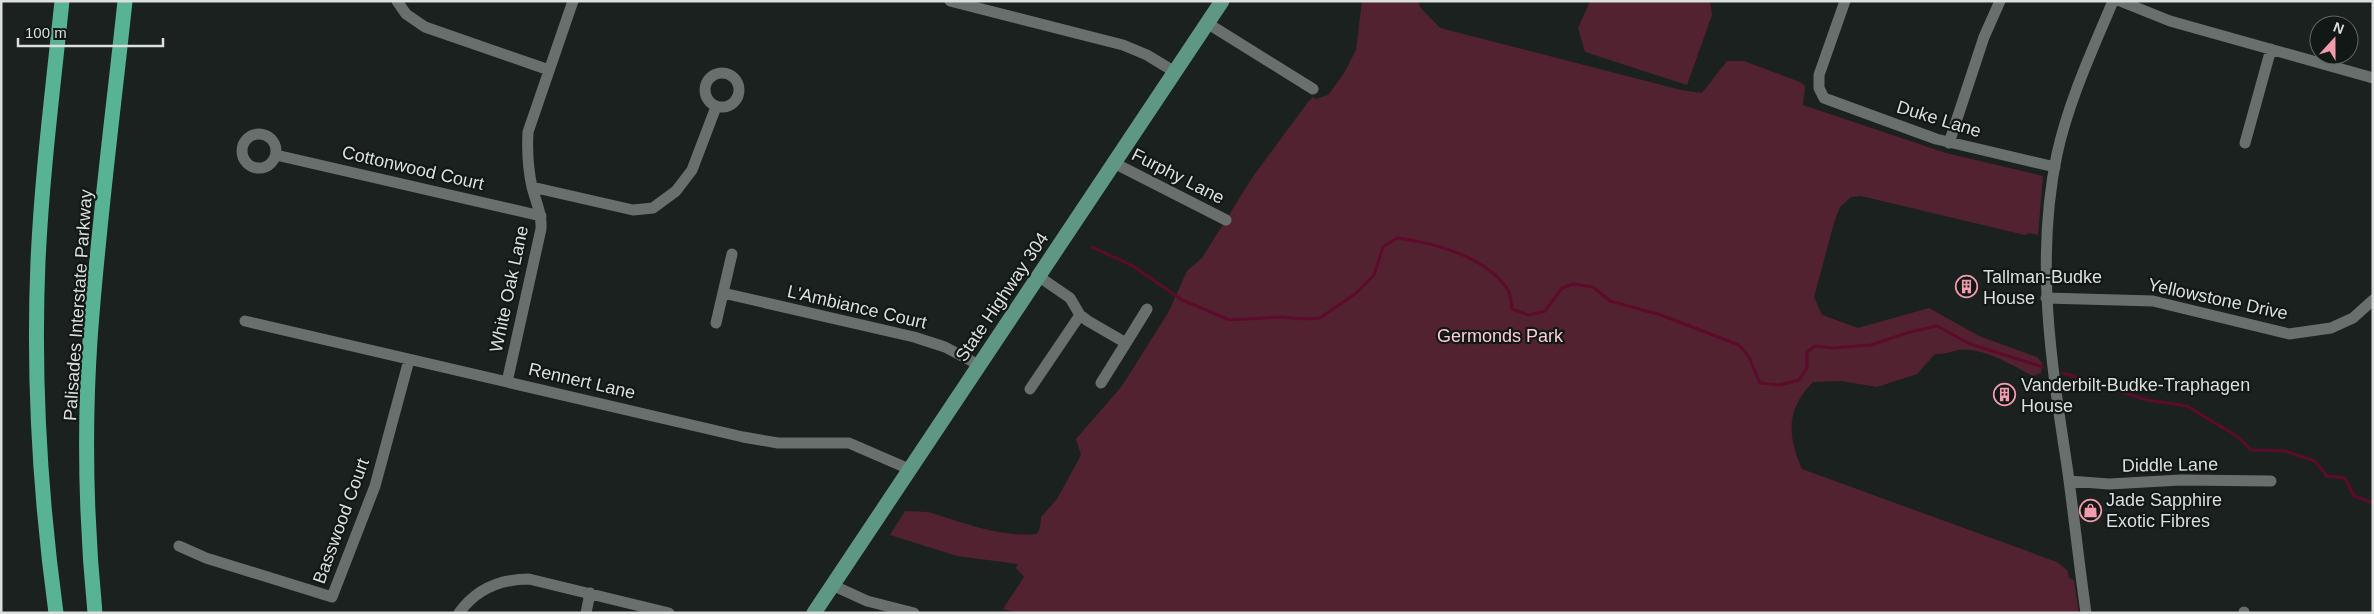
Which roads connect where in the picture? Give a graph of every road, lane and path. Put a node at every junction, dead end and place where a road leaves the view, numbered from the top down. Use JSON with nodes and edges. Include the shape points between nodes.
{"nodes":[{"id":1,"x":62,"y":1,"type":"edge"},
{"id":2,"x":125,"y":1,"type":"edge"},
{"id":3,"x":397,"y":1,"type":"edge"},
{"id":4,"x":573,"y":1,"type":"edge"},
{"id":5,"x":950,"y":1,"type":"edge"},
{"id":6,"x":1222,"y":1,"type":"edge"},
{"id":7,"x":1844,"y":1,"type":"edge"},
{"id":8,"x":2000,"y":1,"type":"edge"},
{"id":9,"x":2113,"y":1,"type":"edge"},
{"id":10,"x":2120,"y":1,"type":"edge"},
{"id":11,"x":1207,"y":23,"type":"junction"},
{"id":12,"x":2271,"y":49,"type":"junction"},
{"id":13,"x":549,"y":70,"type":"junction"},
{"id":14,"x":1175,"y":72,"type":"junction"},
{"id":15,"x":2373,"y":78,"type":"edge"},
{"id":16,"x":1313,"y":89,"type":"dead end"},
{"id":17,"x":716,"y":107,"type":"dead end"},
{"id":18,"x":1949,"y":143,"type":"junction"},
{"id":19,"x":2245,"y":143,"type":"dead end"},
{"id":20,"x":276,"y":155,"type":"dead end"},
{"id":21,"x":1114,"y":163,"type":"junction"},
{"id":22,"x":2055,"y":167,"type":"junction"},
{"id":23,"x":532,"y":187,"type":"junction"},
{"id":24,"x":541,"y":216,"type":"junction"},
{"id":25,"x":1226,"y":220,"type":"dead end"},
{"id":26,"x":732,"y":254,"type":"dead end"},
{"id":27,"x":1038,"y":276,"type":"junction"},
{"id":28,"x":723,"y":293,"type":"junction"},
{"id":29,"x":2046,"y":298,"type":"junction"},
{"id":30,"x":2373,"y":300,"type":"edge"},
{"id":31,"x":1147,"y":309,"type":"dead end"},
{"id":32,"x":1080,"y":315,"type":"junction"},
{"id":33,"x":245,"y":321,"type":"dead end"},
{"id":34,"x":716,"y":323,"type":"dead end"},
{"id":35,"x":1126,"y":343,"type":"junction"},
{"id":36,"x":409,"y":360,"type":"junction"},
{"id":37,"x":979,"y":365,"type":"junction"},
{"id":38,"x":507,"y":382,"type":"junction"},
{"id":39,"x":1101,"y":383,"type":"dead end"},
{"id":40,"x":1030,"y":389,"type":"dead end"},
{"id":41,"x":909,"y":469,"type":"junction"},
{"id":42,"x":2069,"y":481,"type":"junction"},
{"id":43,"x":2271,"y":482,"type":"dead end"},
{"id":44,"x":179,"y":546,"type":"dead end"},
{"id":45,"x":832,"y":584,"type":"junction"},
{"id":46,"x":590,"y":593,"type":"junction"},
{"id":47,"x":56,"y":613,"type":"edge"},
{"id":48,"x":95,"y":613,"type":"edge"},
{"id":49,"x":459,"y":613,"type":"edge"},
{"id":50,"x":586,"y":613,"type":"edge"},
{"id":51,"x":669,"y":613,"type":"edge"},
{"id":52,"x":814,"y":613,"type":"edge"},
{"id":53,"x":914,"y":613,"type":"edge"},
{"id":54,"x":2086,"y":613,"type":"edge"}],
"edges":[{"from":1,"to":47,"type":"highway","name":"Palisades Interstate Parkway","via":[[43,191],[37,332],[41,473]]},
{"from":2,"to":48,"type":"highway","name":"Palisades Interstate Parkway","via":[[88,375],[87,480]]},
{"from":3,"to":13,"type":"street","via":[[406,14],[425,26]]},
{"from":4,"to":13,"type":"street","name":"White Oak Lane"},
{"from":5,"to":14,"type":"street","via":[[1123,46],[1147,55]]},
{"from":6,"to":11,"type":"main road","name":"State Highway 304"},
{"from":7,"to":18,"type":"street","name":"Duke Lane","via":[[1819,75],[1820,92],[1824,98]]},
{"from":8,"to":18,"type":"street","via":[[1984,37]]},
{"from":9,"to":22,"type":"street","via":[[2074,96]]},
{"from":10,"to":12,"type":"street","via":[[2170,21]]},
{"from":11,"to":14,"type":"main road","name":"State Highway 304"},
{"from":11,"to":16,"type":"street"},
{"from":12,"to":15,"type":"street"},
{"from":12,"to":19,"type":"street"},
{"from":13,"to":23,"type":"street","name":"White Oak Lane","via":[[528,132],[527,154]]},
{"from":14,"to":21,"type":"main road","name":"State Highway 304"},
{"from":17,"to":23,"type":"street","via":[[692,170],[676,191],[653,208],[627,209]]},
{"from":18,"to":22,"type":"street","name":"Duke Lane"},
{"from":20,"to":24,"type":"street","name":"Cottonwood Court"},
{"from":21,"to":25,"type":"street","name":"Furphy Lane"},
{"from":21,"to":27,"type":"main road","name":"State Highway 304"},
{"from":22,"to":29,"type":"street","via":[[2046,242]]},
{"from":23,"to":24,"type":"street","name":"White Oak Lane"},
{"from":24,"to":38,"type":"street","name":"White Oak Lane","via":[[540,238]]},
{"from":26,"to":28,"type":"street"},
{"from":27,"to":32,"type":"street","via":[[1070,298]]},
{"from":27,"to":37,"type":"main road","name":"State Highway 304"},
{"from":28,"to":34,"type":"street"},
{"from":28,"to":37,"type":"street","name":"L'Ambiance Court","via":[[914,337],[944,347]]},
{"from":29,"to":30,"type":"street","name":"Yellowstone Drive","via":[[2153,301],[2289,334],[2331,328],[2353,318]]},
{"from":29,"to":42,"type":"street","via":[[2050,350]]},
{"from":31,"to":35,"type":"street"},
{"from":32,"to":35,"type":"street"},
{"from":32,"to":40,"type":"street"},
{"from":33,"to":36,"type":"street","name":"Rennert Lane"},
{"from":35,"to":39,"type":"street"},
{"from":36,"to":38,"type":"street","name":"Rennert Lane"},
{"from":36,"to":44,"type":"street","name":"Basswood Court","via":[[375,486],[332,597],[206,558]]},
{"from":37,"to":41,"type":"main road","name":"State Highway 304"},
{"from":38,"to":41,"type":"street","name":"Rennert Lane","via":[[778,443],[849,444]]},
{"from":41,"to":45,"type":"main road","name":"State Highway 304"},
{"from":42,"to":43,"type":"street","name":"Diddle Lane","via":[[2110,484],[2181,480]]},
{"from":42,"to":54,"type":"street"},
{"from":45,"to":52,"type":"main road","name":"State Highway 304"},
{"from":45,"to":53,"type":"street","via":[[867,601]]},
{"from":46,"to":49,"type":"street","via":[[538,580],[510,580],[478,594]]},
{"from":46,"to":50,"type":"street"},
{"from":46,"to":51,"type":"street"}]}
